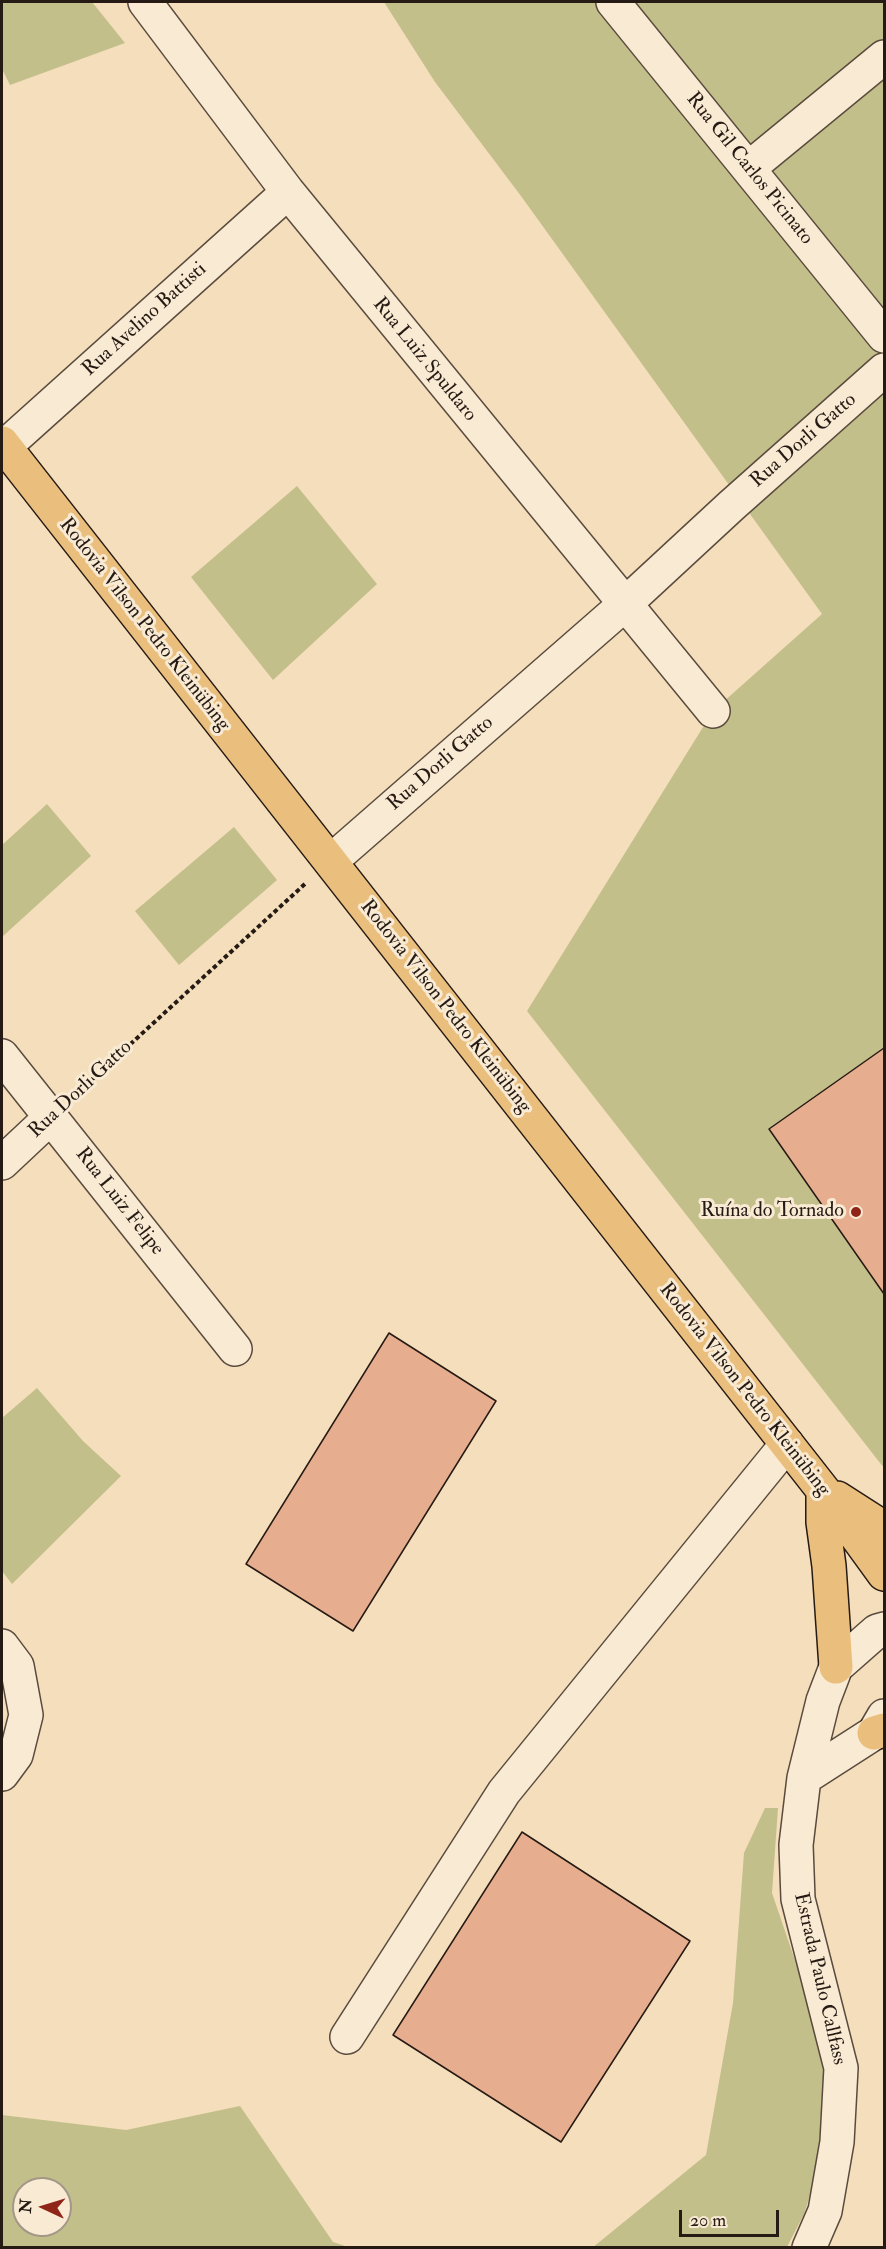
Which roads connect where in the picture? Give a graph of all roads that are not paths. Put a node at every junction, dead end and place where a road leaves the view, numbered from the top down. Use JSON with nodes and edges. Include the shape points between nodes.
{"nodes":[{"id":1,"x":145,"y":2,"type":"edge"},
{"id":2,"x":613,"y":2,"type":"edge"},
{"id":3,"x":885,"y":57,"type":"edge"},
{"id":4,"x":749,"y":168,"type":"junction"},
{"id":5,"x":288,"y":192,"type":"junction"},
{"id":6,"x":885,"y":336,"type":"edge"},
{"id":7,"x":885,"y":370,"type":"edge"},
{"id":8,"x":2,"y":446,"type":"edge"},
{"id":9,"x":624,"y":605,"type":"junction"},
{"id":10,"x":713,"y":711,"type":"dead end"},
{"id":11,"x":331,"y":861,"type":"junction"},
{"id":12,"x":2,"y":1056,"type":"edge"},
{"id":13,"x":51,"y":1117,"type":"junction"},
{"id":14,"x":2,"y":1163,"type":"edge"},
{"id":15,"x":235,"y":1349,"type":"dead end"},
{"id":16,"x":787,"y":1444,"type":"junction"},
{"id":17,"x":823,"y":1490,"type":"junction"},
{"id":18,"x":885,"y":1528,"type":"edge"},
{"id":19,"x":885,"y":1574,"type":"edge"},
{"id":20,"x":885,"y":1629,"type":"edge"},
{"id":21,"x":9,"y":1656,"type":"edge"},
{"id":22,"x":836,"y":1667,"type":"junction"},
{"id":23,"x":881,"y":1726,"type":"edge"},
{"id":24,"x":2,"y":1774,"type":"edge"},
{"id":25,"x":804,"y":1778,"type":"junction"},
{"id":26,"x":347,"y":2037,"type":"dead end"},
{"id":27,"x":809,"y":2247,"type":"edge"}],
"edges":[{"from":1,"to":5,"type":"street","name":"Rua Luiz Spuldaro"},
{"from":2,"to":4,"type":"street","name":"Rua Gil Carlos Picinato"},
{"from":3,"to":4,"type":"street"},
{"from":4,"to":6,"type":"street","name":"Rua Gil Carlos Picinato"},
{"from":5,"to":8,"type":"street","name":"Rua Avelino Battisti"},
{"from":5,"to":9,"type":"street","name":"Rua Luiz Spuldaro"},
{"from":7,"to":9,"type":"street","name":"Rua Dorli Gatto"},
{"from":8,"to":11,"type":"main road","name":"Rodovia Vilson Pedro Kleinübing"},
{"from":9,"to":10,"type":"street","name":"Rua Luiz Spuldaro"},
{"from":9,"to":11,"type":"street","name":"Rua Dorli Gatto"},
{"from":11,"to":16,"type":"main road","name":"Rodovia Vilson Pedro Kleinübing"},
{"from":12,"to":13,"type":"street","name":"Rua Luiz Felipe"},
{"from":13,"to":14,"type":"street","name":"Rua Dorli Gatto"},
{"from":13,"to":15,"type":"street","name":"Rua Luiz Felipe"},
{"from":16,"to":17,"type":"main road","name":"Rodovia Vilson Pedro Kleinübing"},
{"from":16,"to":26,"type":"street","via":[[504,1792]]},
{"from":17,"to":18,"type":"main road"},
{"from":17,"to":19,"type":"main road","name":"Rodovia Vilson Pedro Kleinübing"},
{"from":17,"to":22,"type":"main road"},
{"from":20,"to":22,"type":"street","name":"Estrada Paulo Callfass","via":[[877,1631]]},
{"from":21,"to":24,"type":"street","via":[[26,1715],[16,1755]]},
{"from":22,"to":25,"type":"street","name":"Estrada Paulo Callfass","via":[[823,1701]]},
{"from":23,"to":25,"type":"street"},
{"from":25,"to":27,"type":"street","name":"Estrada Paulo Callfass","via":[[796,1845],[798,1899],[841,2068],[837,2142],[825,2211]]}]}
